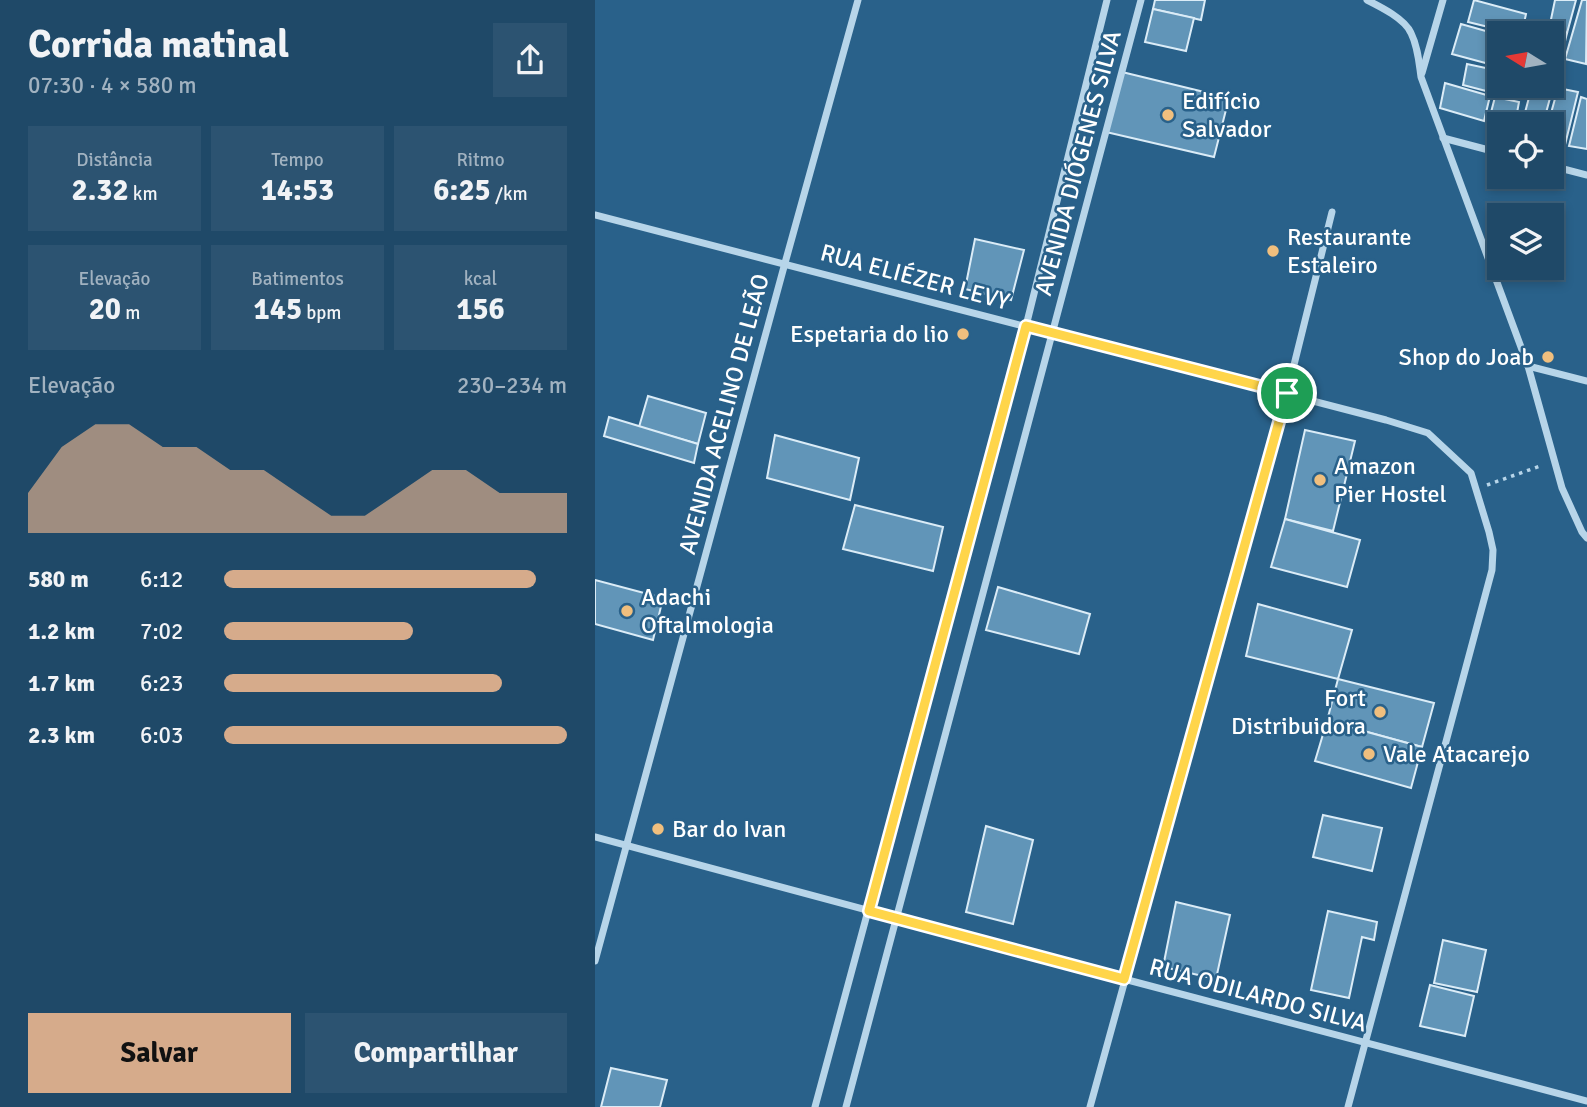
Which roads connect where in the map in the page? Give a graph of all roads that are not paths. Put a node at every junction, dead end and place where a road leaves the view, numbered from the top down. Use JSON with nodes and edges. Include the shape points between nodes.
{"nodes":[{"id":1,"x":858,"y":0,"type":"edge"},
{"id":2,"x":1107,"y":0,"type":"edge"},
{"id":3,"x":1141,"y":0,"type":"edge"},
{"id":4,"x":1367,"y":0,"type":"edge"},
{"id":5,"x":1443,"y":0,"type":"edge"},
{"id":6,"x":1421,"y":77,"type":"junction"},
{"id":7,"x":1443,"y":138,"type":"junction"},
{"id":8,"x":1487,"y":150,"type":"edge"},
{"id":9,"x":1564,"y":169,"type":"edge"},
{"id":10,"x":1587,"y":175,"type":"edge"},
{"id":11,"x":1332,"y":212,"type":"dead end"},
{"id":12,"x":595,"y":215,"type":"edge"},
{"id":13,"x":785,"y":263,"type":"junction"},
{"id":14,"x":1026,"y":326,"type":"junction"},
{"id":15,"x":1054,"y":334,"type":"junction"},
{"id":16,"x":1528,"y":366,"type":"junction"},
{"id":17,"x":1587,"y":381,"type":"edge"},
{"id":18,"x":1287,"y":393,"type":"junction"},
{"id":19,"x":1587,"y":538,"type":"edge"},
{"id":20,"x":595,"y":837,"type":"edge"},
{"id":21,"x":627,"y":845,"type":"junction"},
{"id":22,"x":869,"y":911,"type":"junction"},
{"id":23,"x":895,"y":918,"type":"junction"},
{"id":24,"x":595,"y":961,"type":"edge"},
{"id":25,"x":1124,"y":979,"type":"junction"},
{"id":26,"x":1364,"y":1043,"type":"junction"},
{"id":27,"x":1587,"y":1101,"type":"edge"},
{"id":28,"x":815,"y":1107,"type":"edge"},
{"id":29,"x":846,"y":1107,"type":"edge"},
{"id":30,"x":1090,"y":1107,"type":"edge"},
{"id":31,"x":1348,"y":1107,"type":"edge"}],
"edges":[{"from":1,"to":13,"type":"street","name":"AVENIDA ACELINO DE LEÃO"},
{"from":2,"to":14,"type":"street","name":"AVENIDA DIÓGENES SILVA"},
{"from":3,"to":15,"type":"street","name":"AVENIDA DIÓGENES SILVA"},
{"from":4,"to":6,"type":"street","via":[[1411,31]]},
{"from":5,"to":6,"type":"street"},
{"from":6,"to":7,"type":"street"},
{"from":7,"to":8,"type":"street"},
{"from":7,"to":16,"type":"street"},
{"from":9,"to":10,"type":"street"},
{"from":11,"to":18,"type":"street"},
{"from":12,"to":13,"type":"street","name":"RUA ELIÉZER LEVY"},
{"from":13,"to":14,"type":"street","name":"RUA ELIÉZER LEVY"},
{"from":13,"to":21,"type":"street","name":"AVENIDA ACELINO DE LEÃO"},
{"from":14,"to":15,"type":"street","name":"RUA ELIÉZER LEVY"},
{"from":14,"to":22,"type":"street","name":"AVENIDA DIÓGENES SILVA"},
{"from":15,"to":18,"type":"street","name":"RUA ELIÉZER LEVY"},
{"from":15,"to":23,"type":"street","name":"AVENIDA DIÓGENES SILVA"},
{"from":16,"to":17,"type":"street"},
{"from":16,"to":19,"type":"street","via":[[1562,488]]},
{"from":18,"to":25,"type":"street"},
{"from":18,"to":26,"type":"street","name":"RUA ELIÉZER LEVY","via":[[1428,433],[1471,473],[1493,550],[1492,570]]},
{"from":20,"to":21,"type":"street","name":"RUA ODILARDO SILVA"},
{"from":21,"to":22,"type":"street","name":"RUA ODILARDO SILVA"},
{"from":21,"to":24,"type":"street","name":"AVENIDA ACELINO DE LEÃO"},
{"from":22,"to":23,"type":"street","name":"RUA ODILARDO SILVA"},
{"from":22,"to":28,"type":"street","name":"AVENIDA DIÓGENES SILVA"},
{"from":23,"to":25,"type":"street","name":"RUA ODILARDO SILVA"},
{"from":23,"to":29,"type":"street","name":"AVENIDA DIÓGENES SILVA"},
{"from":25,"to":26,"type":"street","name":"RUA ODILARDO SILVA"},
{"from":25,"to":30,"type":"street"},
{"from":26,"to":27,"type":"street","name":"RUA ODILARDO SILVA"},
{"from":26,"to":31,"type":"street"}]}
